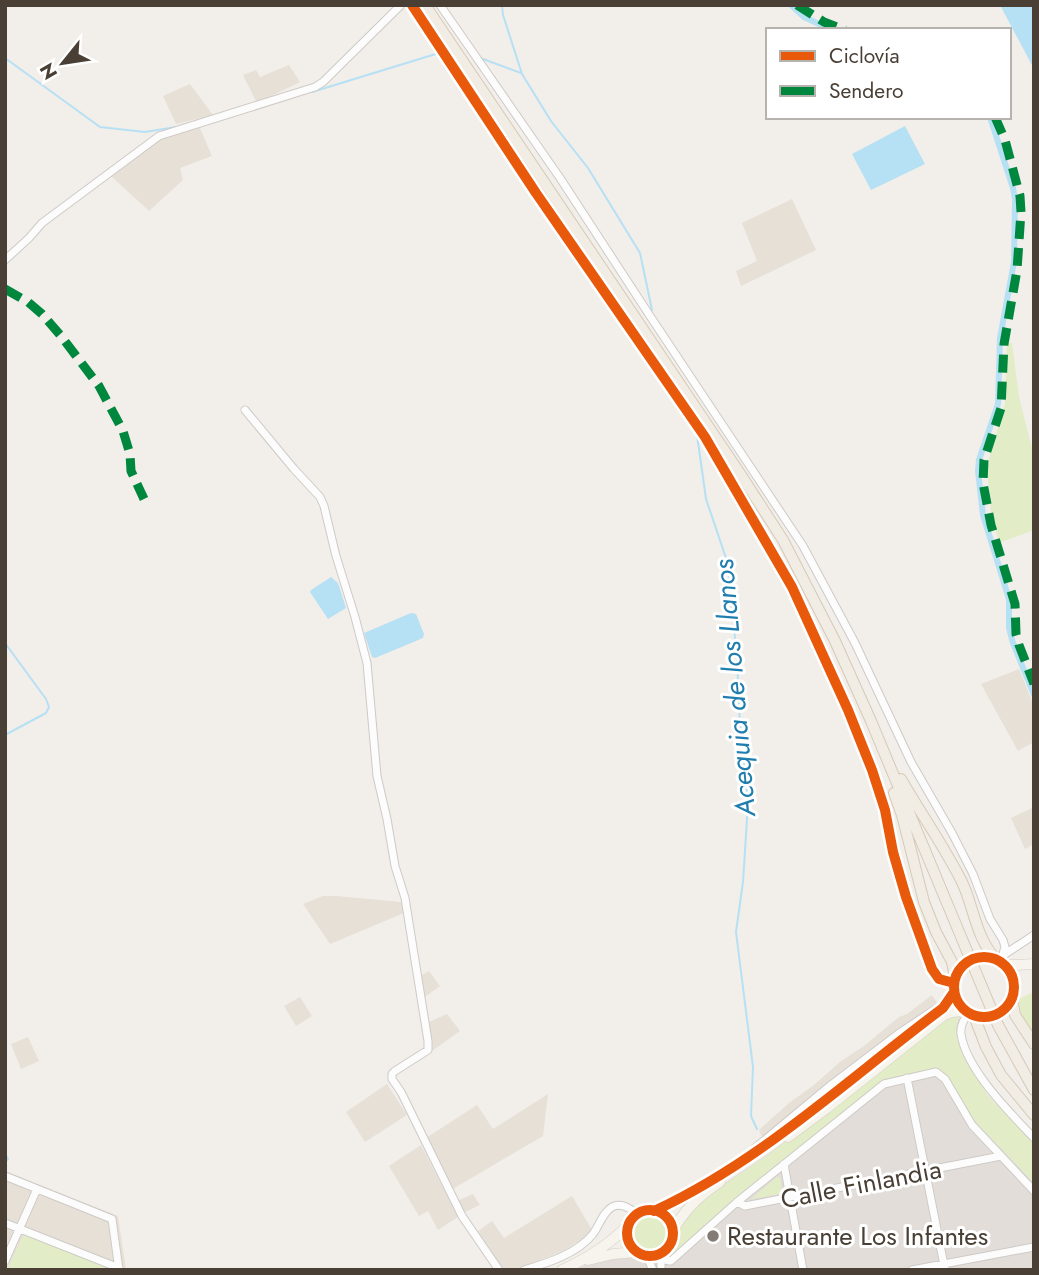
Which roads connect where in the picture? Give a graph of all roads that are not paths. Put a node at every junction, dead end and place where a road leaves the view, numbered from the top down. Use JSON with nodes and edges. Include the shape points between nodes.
{"nodes":[{"id":1,"x":401,"y":5,"type":"edge"},
{"id":2,"x":412,"y":5,"type":"edge"},
{"id":3,"x":425,"y":5,"type":"edge"},
{"id":4,"x":440,"y":5,"type":"edge"},
{"id":5,"x":5,"y":260,"type":"edge"},
{"id":6,"x":245,"y":410,"type":"dead end"},
{"id":7,"x":870,"y":721,"type":"junction"},
{"id":8,"x":1034,"y":935,"type":"edge"},
{"id":9,"x":1001,"y":960,"type":"junction"},
{"id":10,"x":1034,"y":965,"type":"edge"},
{"id":11,"x":1014,"y":987,"type":"junction"},
{"id":12,"x":953,"y":988,"type":"junction"},
{"id":13,"x":1012,"y":999,"type":"junction"},
{"id":14,"x":969,"y":1013,"type":"junction"},
{"id":15,"x":1034,"y":1044,"type":"edge"},
{"id":16,"x":907,"y":1078,"type":"junction"},
{"id":17,"x":1034,"y":1090,"type":"edge"},
{"id":18,"x":1034,"y":1115,"type":"edge"},
{"id":19,"x":1034,"y":1138,"type":"edge"},
{"id":20,"x":1001,"y":1157,"type":"junction"},
{"id":21,"x":784,"y":1164,"type":"junction"},
{"id":22,"x":925,"y":1171,"type":"junction"},
{"id":23,"x":5,"y":1176,"type":"edge"},
{"id":24,"x":37,"y":1189,"type":"junction"},
{"id":25,"x":1034,"y":1191,"type":"edge"},
{"id":26,"x":790,"y":1197,"type":"junction"},
{"id":27,"x":737,"y":1202,"type":"junction"},
{"id":28,"x":654,"y":1211,"type":"junction"},
{"id":29,"x":637,"y":1214,"type":"junction"},
{"id":30,"x":5,"y":1223,"type":"edge"},
{"id":31,"x":629,"y":1223,"type":"junction"},
{"id":32,"x":20,"y":1228,"type":"junction"},
{"id":33,"x":672,"y":1232,"type":"junction"},
{"id":34,"x":1034,"y":1247,"type":"edge"},
{"id":35,"x":642,"y":1253,"type":"junction"},
{"id":36,"x":662,"y":1255,"type":"junction"},
{"id":37,"x":5,"y":1260,"type":"edge"},
{"id":38,"x":575,"y":1264,"type":"junction"},
{"id":39,"x":944,"y":1267,"type":"edge"},
{"id":40,"x":119,"y":1269,"type":"edge"},
{"id":41,"x":499,"y":1270,"type":"edge"},
{"id":42,"x":524,"y":1270,"type":"edge"},
{"id":43,"x":562,"y":1270,"type":"edge"},
{"id":44,"x":653,"y":1270,"type":"edge"},
{"id":45,"x":661,"y":1270,"type":"edge"},
{"id":46,"x":803,"y":1270,"type":"edge"},
{"id":47,"x":912,"y":1270,"type":"edge"}],
"edges":[{"from":1,"to":5,"type":"street","via":[[323,82],[159,136],[42,223]]},
{"from":2,"to":12,"type":"street","via":[[705,437],[792,587],[872,770],[903,886],[932,969]]},
{"from":3,"to":7,"type":"main road","via":[[783,541]]},
{"from":4,"to":9,"type":"street","via":[[803,546],[860,652],[911,762],[973,874],[1003,940]]},
{"from":6,"to":41,"type":"street","via":[[320,497],[367,663],[377,776],[405,898],[429,1041],[428,1050],[395,1071],[391,1079],[462,1216]]},
{"from":7,"to":9,"type":"main road","via":[[956,870],[984,945]]},
{"from":7,"to":12,"type":"main road","via":[[902,815],[923,902],[952,962]]},
{"from":7,"to":17,"type":"main road","bridge":true,"via":[[998,1025]]},
{"from":8,"to":9,"type":"street"},
{"from":9,"to":10,"type":"main road"},
{"from":9,"to":11,"type":"main road"},
{"from":9,"to":12,"type":"main road","via":[[983,957],[969,961]]},
{"from":10,"to":11,"type":"main road"},
{"from":11,"to":13,"type":"main road"},
{"from":12,"to":14,"type":"main road"},
{"from":12,"to":28,"type":"main road","via":[[943,1007],[774,1140]]},
{"from":13,"to":14,"type":"main road","via":[[996,1015]]},
{"from":13,"to":15,"type":"main road","via":[[1015,1015]]},
{"from":14,"to":18,"type":"main road","via":[[1001,1075]]},
{"from":14,"to":19,"type":"street","via":[[961,1035],[970,1058],[994,1096]]},
{"from":14,"to":33,"type":"main road","via":[[944,1015],[760,1158],[714,1186]]},
{"from":16,"to":20,"type":"street","via":[[936,1072],[972,1125]]},
{"from":16,"to":21,"type":"street","via":[[884,1084]]},
{"from":16,"to":22,"type":"street"},
{"from":20,"to":22,"type":"street","name":"Calle Finlandia"},
{"from":20,"to":25,"type":"street"},
{"from":21,"to":26,"type":"street"},
{"from":21,"to":27,"type":"street"},
{"from":22,"to":26,"type":"street","name":"Calle Finlandia"},
{"from":22,"to":39,"type":"street"},
{"from":23,"to":24,"type":"street"},
{"from":24,"to":32,"type":"street"},
{"from":24,"to":40,"type":"street","via":[[112,1219]]},
{"from":26,"to":27,"type":"street","name":"Calle Finlandia","via":[[745,1206]]},
{"from":26,"to":46,"type":"street"},
{"from":27,"to":36,"type":"street","via":[[673,1260]]},
{"from":28,"to":29,"type":"main road"},
{"from":28,"to":33,"type":"main road","via":[[665,1216]]},
{"from":29,"to":31,"type":"main road"},
{"from":29,"to":42,"type":"street","via":[[618,1205],[610,1208],[579,1246]]},
{"from":30,"to":32,"type":"street"},
{"from":31,"to":35,"type":"main road","via":[[630,1244]]},
{"from":31,"to":38,"type":"main road"},
{"from":32,"to":37,"type":"street"},
{"from":32,"to":40,"type":"street"},
{"from":33,"to":36,"type":"main road"},
{"from":34,"to":39,"type":"street"},
{"from":35,"to":36,"type":"main road"},
{"from":35,"to":38,"type":"main road","via":[[613,1254]]},
{"from":35,"to":44,"type":"street"},
{"from":36,"to":45,"type":"street"},
{"from":38,"to":43,"type":"main road"},
{"from":39,"to":47,"type":"street"}]}
